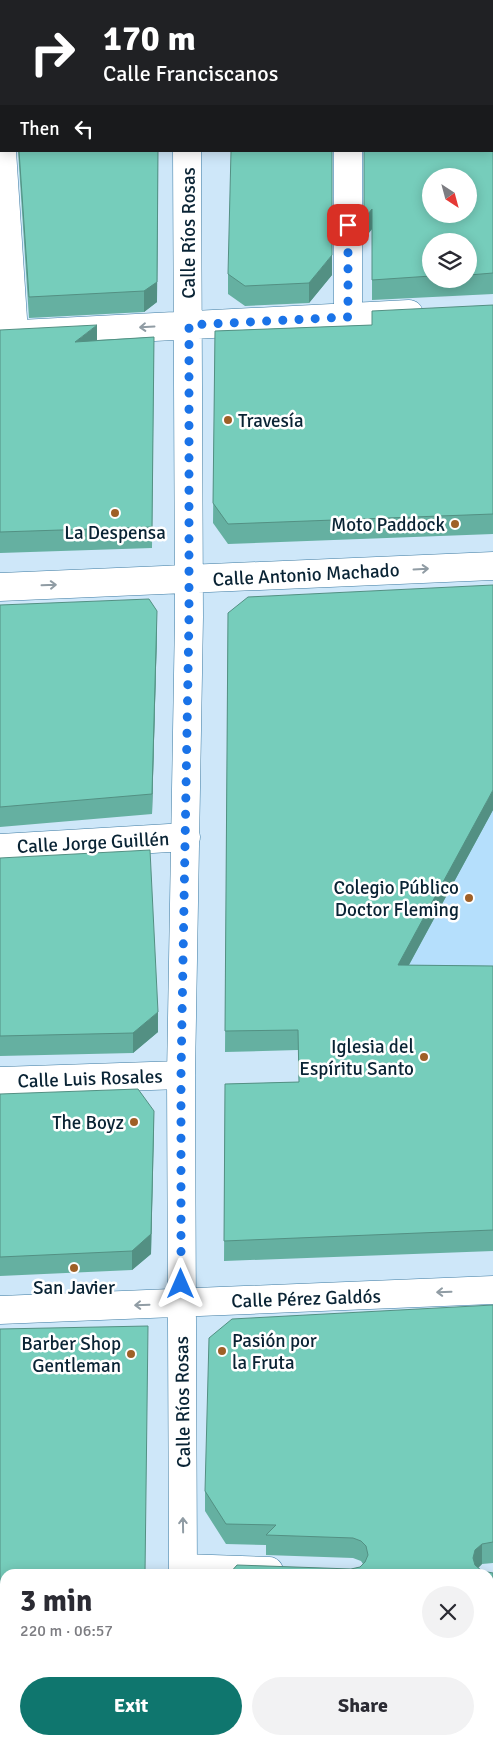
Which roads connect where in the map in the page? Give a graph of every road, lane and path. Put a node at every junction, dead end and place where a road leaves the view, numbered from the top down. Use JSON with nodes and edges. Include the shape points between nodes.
{"nodes":[{"id":1,"x":2,"y":152,"type":"edge"},
{"id":2,"x":187,"y":152,"type":"edge"},
{"id":3,"x":348,"y":152,"type":"edge"},
{"id":4,"x":435,"y":312,"type":"edge"},
{"id":5,"x":348,"y":317,"type":"junction"},
{"id":6,"x":189,"y":325,"type":"junction"},
{"id":7,"x":7,"y":334,"type":"edge"},
{"id":8,"x":493,"y":566,"type":"edge"},
{"id":9,"x":189,"y":580,"type":"junction"},
{"id":10,"x":0,"y":587,"type":"edge"},
{"id":11,"x":186,"y":837,"type":"junction"},
{"id":12,"x":0,"y":848,"type":"edge"},
{"id":13,"x":181,"y":1075,"type":"junction"},
{"id":14,"x":0,"y":1081,"type":"edge"},
{"id":15,"x":493,"y":1290,"type":"edge"},
{"id":16,"x":181,"y":1303,"type":"junction"},
{"id":17,"x":0,"y":1310,"type":"edge"},
{"id":18,"x":183,"y":1569,"type":"edge"}],
"edges":[{"from":1,"to":7,"type":"street"},
{"from":2,"to":6,"type":"street","name":"Calle Ríos Rosas"},
{"from":3,"to":5,"type":"street"},
{"from":4,"to":5,"type":"street"},
{"from":5,"to":6,"type":"street"},
{"from":6,"to":7,"type":"street","one_way":true},
{"from":6,"to":9,"type":"street","name":"Calle Ríos Rosas"},
{"from":9,"to":8,"type":"street","name":"Calle Antonio Machado","one_way":true},
{"from":10,"to":9,"type":"street","name":"Calle Antonio Machado","one_way":true},
{"from":9,"to":11,"type":"street","name":"Calle Ríos Rosas"},
{"from":11,"to":12,"type":"street","name":"Calle Jorge Guillén"},
{"from":11,"to":13,"type":"street","name":"Calle Ríos Rosas"},
{"from":13,"to":14,"type":"street","name":"Calle Luis Rosales"},
{"from":13,"to":16,"type":"street","name":"Calle Ríos Rosas"},
{"from":15,"to":16,"type":"street","name":"Calle Pérez Galdós","one_way":true},
{"from":16,"to":17,"type":"street","name":"Calle Pérez Galdós","one_way":true},
{"from":18,"to":16,"type":"street","name":"Calle Ríos Rosas","one_way":true}]}
